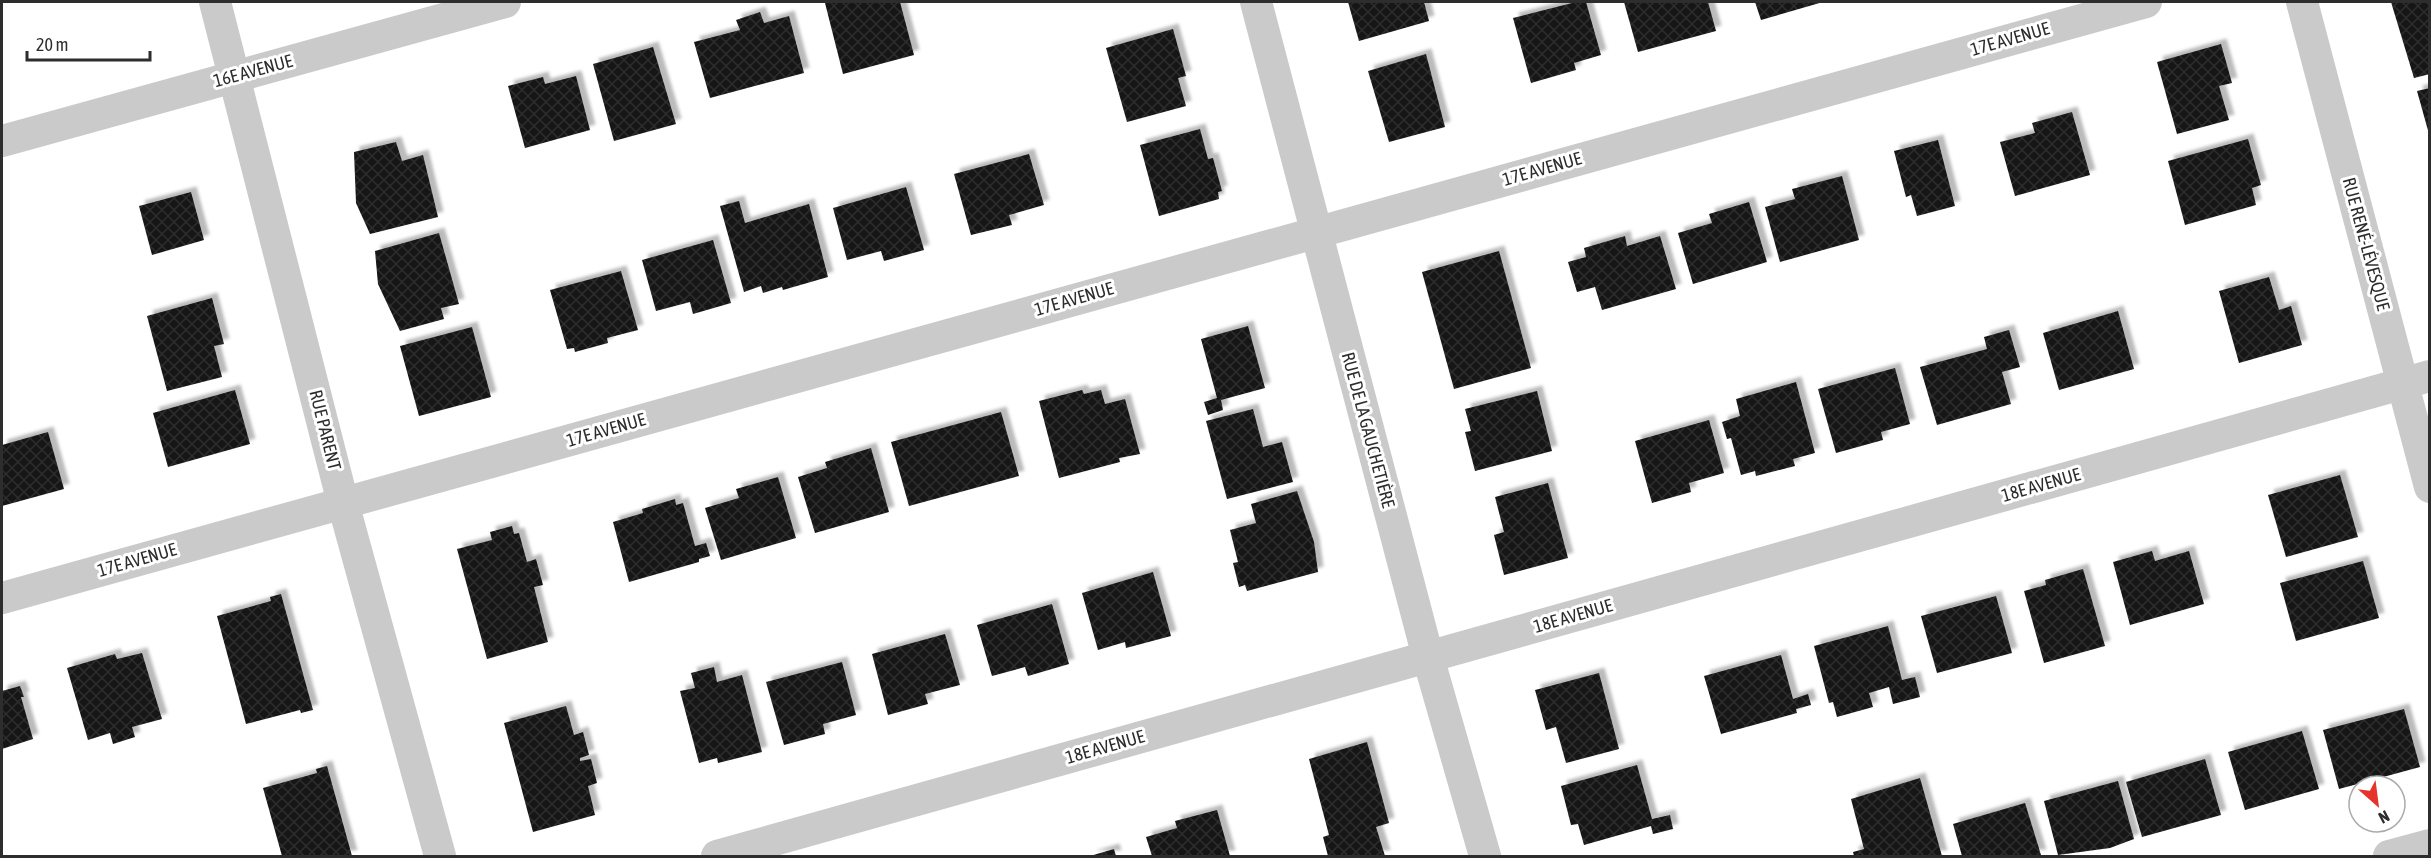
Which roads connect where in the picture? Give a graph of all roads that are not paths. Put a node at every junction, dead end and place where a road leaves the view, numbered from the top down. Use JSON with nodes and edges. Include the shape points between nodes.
{"nodes":[{"id":1,"x":215,"y":2,"type":"edge"},
{"id":2,"x":505,"y":2,"type":"edge"},
{"id":3,"x":1256,"y":2,"type":"edge"},
{"id":4,"x":2146,"y":2,"type":"edge"},
{"id":5,"x":2302,"y":2,"type":"edge"},
{"id":6,"x":235,"y":76,"type":"junction"},
{"id":7,"x":2,"y":141,"type":"edge"},
{"id":8,"x":1315,"y":232,"type":"junction"},
{"id":9,"x":2416,"y":380,"type":"edge"},
{"id":10,"x":2430,"y":488,"type":"edge"},
{"id":11,"x":343,"y":503,"type":"junction"},
{"id":12,"x":2,"y":598,"type":"edge"},
{"id":13,"x":1428,"y":657,"type":"junction"},
{"id":14,"x":2430,"y":845,"type":"edge"},
{"id":15,"x":440,"y":856,"type":"edge"},
{"id":16,"x":717,"y":856,"type":"edge"},
{"id":17,"x":1485,"y":856,"type":"edge"},
{"id":18,"x":2389,"y":856,"type":"edge"}],
"edges":[{"from":1,"to":6,"type":"street","name":"RUE PARENT"},
{"from":2,"to":6,"type":"street","name":"16E AVENUE"},
{"from":3,"to":8,"type":"street","name":"RUE DE LA GAUCHETIÈRE"},
{"from":4,"to":8,"type":"street","name":"17E AVENUE"},
{"from":5,"to":9,"type":"street","name":"RUE RENÉ-LÉVESQUE"},
{"from":6,"to":7,"type":"street","name":"16E AVENUE"},
{"from":6,"to":11,"type":"street","name":"RUE PARENT"},
{"from":8,"to":11,"type":"street","name":"17E AVENUE"},
{"from":8,"to":13,"type":"street","name":"RUE DE LA GAUCHETIÈRE"},
{"from":9,"to":10,"type":"street","name":"RUE RENÉ-LÉVESQUE"},
{"from":9,"to":13,"type":"street","name":"18E AVENUE"},
{"from":11,"to":12,"type":"street","name":"17E AVENUE"},
{"from":11,"to":15,"type":"street","name":"RUE PARENT"},
{"from":13,"to":16,"type":"street","name":"18E AVENUE"},
{"from":13,"to":17,"type":"street","name":"RUE DE LA GAUCHETIÈRE"},
{"from":14,"to":18,"type":"street"}]}
